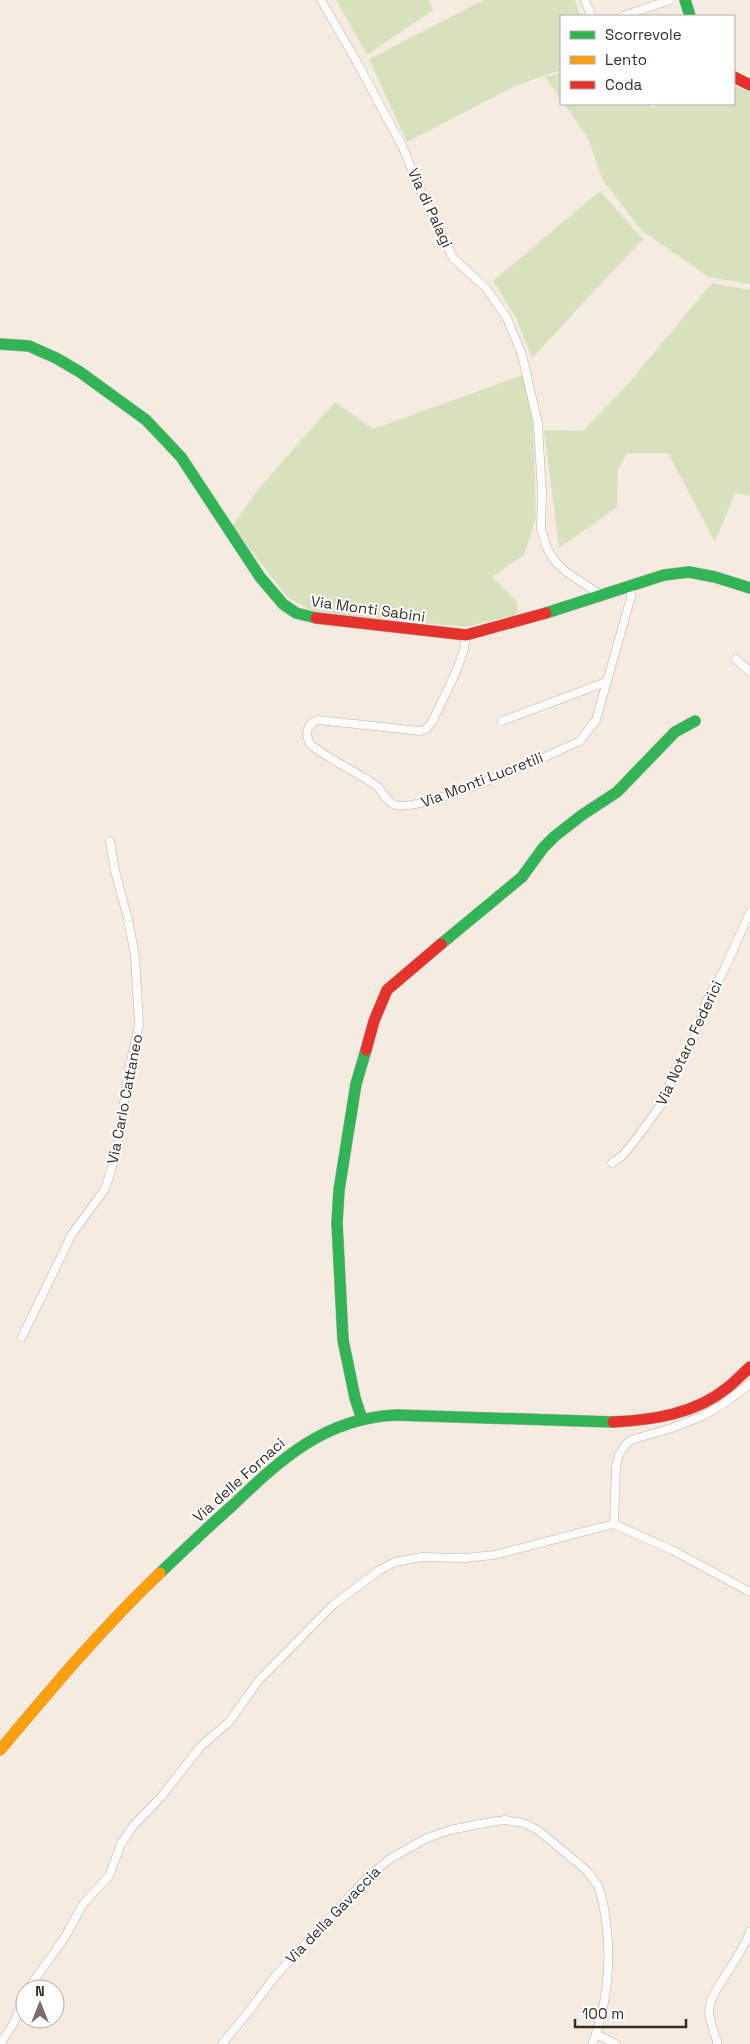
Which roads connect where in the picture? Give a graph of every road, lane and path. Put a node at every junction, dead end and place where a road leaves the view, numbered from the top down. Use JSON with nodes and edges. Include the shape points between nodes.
{"nodes":[{"id":1,"x":321,"y":0,"type":"edge"},
{"id":2,"x":585,"y":0,"type":"edge"},
{"id":3,"x":670,"y":0,"type":"edge"},
{"id":4,"x":685,"y":0,"type":"edge"},
{"id":5,"x":591,"y":15,"type":"edge"},
{"id":6,"x":626,"y":15,"type":"edge"},
{"id":7,"x":690,"y":15,"type":"edge"},
{"id":8,"x":735,"y":77,"type":"edge"},
{"id":9,"x":750,"y":84,"type":"edge"},
{"id":10,"x":0,"y":344,"type":"edge"},
{"id":11,"x":630,"y":586,"type":"junction"},
{"id":12,"x":750,"y":588,"type":"edge"},
{"id":13,"x":601,"y":595,"type":"junction"},
{"id":14,"x":466,"y":635,"type":"junction"},
{"id":15,"x":736,"y":658,"type":"dead end"},
{"id":16,"x":750,"y":672,"type":"edge"},
{"id":17,"x":606,"y":682,"type":"junction"},
{"id":18,"x":502,"y":721,"type":"dead end"},
{"id":19,"x":695,"y":721,"type":"dead end"},
{"id":20,"x":110,"y":841,"type":"dead end"},
{"id":21,"x":750,"y":912,"type":"edge"},
{"id":22,"x":612,"y":1163,"type":"dead end"},
{"id":23,"x":22,"y":1337,"type":"dead end"},
{"id":24,"x":750,"y":1367,"type":"edge"},
{"id":25,"x":750,"y":1384,"type":"edge"},
{"id":26,"x":362,"y":1419,"type":"junction"},
{"id":27,"x":614,"y":1524,"type":"junction"},
{"id":28,"x":750,"y":1592,"type":"edge"},
{"id":29,"x":0,"y":1750,"type":"edge"},
{"id":30,"x":750,"y":1931,"type":"edge"},
{"id":31,"x":35,"y":1979,"type":"edge"},
{"id":32,"x":15,"y":2021,"type":"edge"},
{"id":33,"x":596,"y":2034,"type":"junction"},
{"id":34,"x":0,"y":2044,"type":"edge"},
{"id":35,"x":222,"y":2044,"type":"edge"},
{"id":36,"x":592,"y":2044,"type":"edge"},
{"id":37,"x":616,"y":2044,"type":"edge"},
{"id":38,"x":718,"y":2044,"type":"edge"}],
"edges":[{"from":1,"to":13,"type":"street","name":"Via di Palagi","via":[[403,148],[453,258],[486,288],[507,318],[522,355],[538,424],[541,530],[547,548],[565,571]]},
{"from":2,"to":5,"type":"street"},
{"from":3,"to":6,"type":"street"},
{"from":4,"to":7,"type":"street"},
{"from":8,"to":9,"type":"street"},
{"from":10,"to":14,"type":"street","name":"Via Monti Sabini","via":[[33,347],[56,358],[131,408],[158,431],[181,456],[260,577],[288,608],[310,617]]},
{"from":11,"to":12,"type":"street","name":"Via Monti Sabini","via":[[664,575],[689,572]]},
{"from":11,"to":13,"type":"street","name":"Via Monti Sabini"},
{"from":11,"to":17,"type":"street","name":"Via Monti Lucretili","via":[[631,597]]},
{"from":13,"to":14,"type":"street","name":"Via Monti Sabini"},
{"from":14,"to":17,"type":"street","name":"Via Monti Lucretili","via":[[458,665],[426,729],[318,720],[307,728],[310,744],[376,785],[388,801],[396,805],[423,804],[580,741],[596,720]]},
{"from":15,"to":16,"type":"street"},
{"from":17,"to":18,"type":"street"},
{"from":19,"to":26,"type":"street","via":[[675,732],[617,792],[555,836],[506,892],[399,978],[383,996],[356,1084],[338,1190],[343,1340],[354,1398]]},
{"from":20,"to":23,"type":"street","name":"Via Carlo Cattaneo","via":[[135,956],[139,1025],[117,1151],[105,1190],[72,1234]]},
{"from":21,"to":22,"type":"street","name":"Via Notaro Federici","via":[[707,1000],[668,1093],[652,1120],[622,1156]]},
{"from":24,"to":26,"type":"street","name":"Via delle Fornaci","via":[[730,1386],[700,1404],[655,1419],[582,1423],[410,1414]]},
{"from":25,"to":27,"type":"street","via":[[703,1416],[631,1440],[625,1445],[616,1467]]},
{"from":26,"to":29,"type":"street","name":"Via delle Fornaci","via":[[304,1443],[270,1468],[134,1598]]},
{"from":27,"to":28,"type":"street"},
{"from":27,"to":31,"type":"street","via":[[494,1555],[422,1557],[395,1562],[333,1605],[259,1680],[229,1722],[201,1746],[133,1826],[121,1844],[109,1876],[83,1904],[65,1937]]},
{"from":30,"to":38,"type":"street","via":[[742,1952],[710,2003],[710,2017]]},
{"from":32,"to":34,"type":"street"},
{"from":33,"to":35,"type":"street","name":"Via della Gavaccia","via":[[609,1966],[602,1900],[597,1884],[586,1870],[538,1830],[523,1822],[505,1820],[439,1834],[386,1862],[345,1900],[276,1974]]},
{"from":33,"to":36,"type":"street","name":"Via della Gavaccia"},
{"from":33,"to":37,"type":"street"}]}
